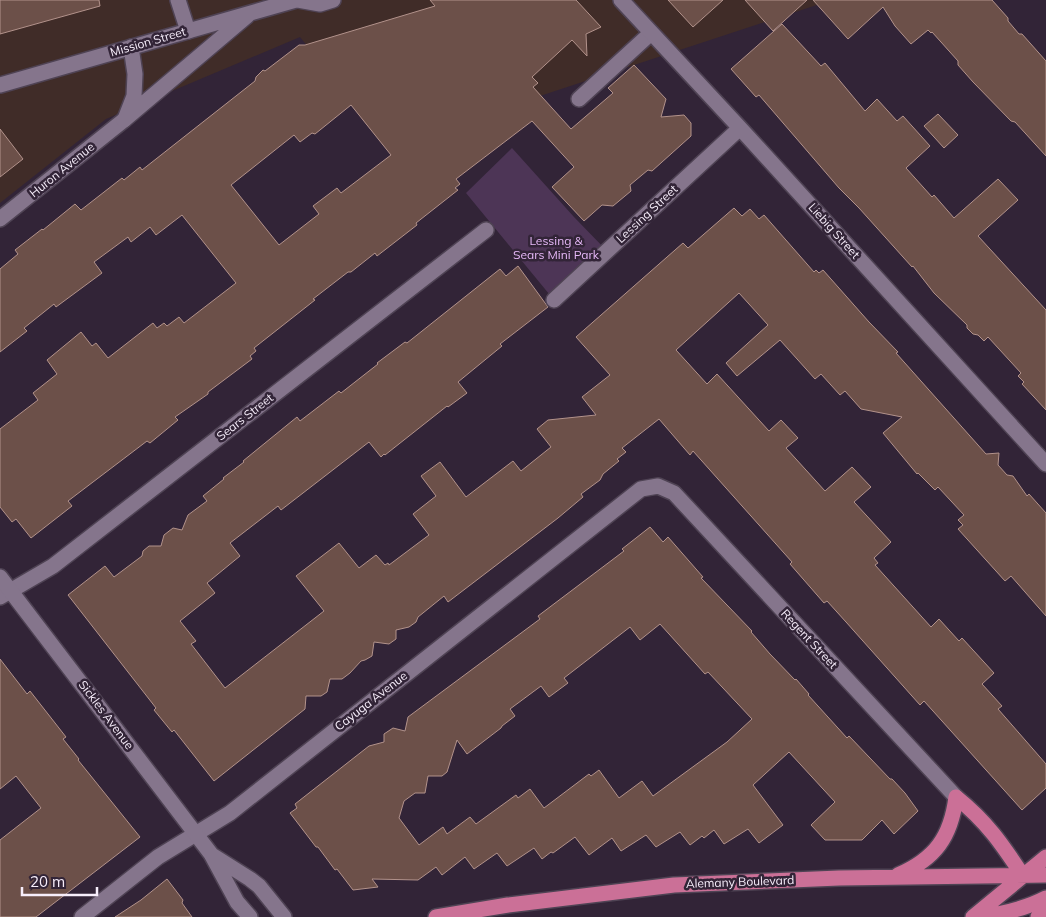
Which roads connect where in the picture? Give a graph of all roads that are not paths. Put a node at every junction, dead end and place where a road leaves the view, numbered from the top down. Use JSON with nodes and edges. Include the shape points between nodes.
{"nodes":[{"id":1,"x":178,"y":0,"type":"edge"},
{"id":2,"x":297,"y":0,"type":"edge"},
{"id":3,"x":332,"y":0,"type":"edge"},
{"id":4,"x":621,"y":0,"type":"edge"},
{"id":5,"x":251,"y":12,"type":"junction"},
{"id":6,"x":188,"y":31,"type":"junction"},
{"id":7,"x":651,"y":33,"type":"junction"},
{"id":8,"x":131,"y":47,"type":"junction"},
{"id":9,"x":0,"y":85,"type":"edge"},
{"id":10,"x":579,"y":99,"type":"dead end"},
{"id":11,"x":124,"y":120,"type":"junction"},
{"id":12,"x":740,"y":128,"type":"junction"},
{"id":13,"x":0,"y":219,"type":"edge"},
{"id":14,"x":486,"y":230,"type":"dead end"},
{"id":15,"x":554,"y":300,"type":"dead end"},
{"id":16,"x":1046,"y":464,"type":"edge"},
{"id":17,"x":658,"y":486,"type":"joint"},
{"id":18,"x":0,"y":577,"type":"edge"},
{"id":19,"x":5,"y":594,"type":"edge"},
{"id":20,"x":956,"y":797,"type":"junction"},
{"id":21,"x":195,"y":834,"type":"junction"},
{"id":22,"x":211,"y":854,"type":"junction"},
{"id":23,"x":1046,"y":857,"type":"edge"},
{"id":24,"x":1046,"y":875,"type":"edge"},
{"id":25,"x":1023,"y":876,"type":"junction"},
{"id":26,"x":892,"y":878,"type":"junction"},
{"id":27,"x":1046,"y":898,"type":"edge"},
{"id":28,"x":1046,"y":910,"type":"edge"},
{"id":29,"x":82,"y":917,"type":"edge"},
{"id":30,"x":250,"y":917,"type":"edge"},
{"id":31,"x":284,"y":917,"type":"edge"},
{"id":32,"x":436,"y":917,"type":"edge"},
{"id":33,"x":973,"y":917,"type":"edge"},
{"id":34,"x":978,"y":917,"type":"edge"},
{"id":35,"x":1038,"y":917,"type":"edge"}],
"edges":[{"from":1,"to":6,"type":"street"},
{"from":2,"to":3,"type":"street","name":"Mission Street","via":[[320,4]]},
{"from":2,"to":5,"type":"street","name":"Mission Street"},
{"from":4,"to":7,"type":"street","name":"Liebig Street"},
{"from":5,"to":6,"type":"street","name":"Mission Street"},
{"from":5,"to":11,"type":"street","name":"Huron Avenue"},
{"from":6,"to":8,"type":"street","name":"Mission Street"},
{"from":7,"to":10,"type":"street"},
{"from":7,"to":12,"type":"street","name":"Liebig Street"},
{"from":8,"to":9,"type":"street","name":"Mission Street"},
{"from":8,"to":11,"type":"street","via":[[136,74],[134,96]]},
{"from":11,"to":13,"type":"street","name":"Huron Avenue"},
{"from":12,"to":15,"type":"street","name":"Lessing Street"},
{"from":12,"to":16,"type":"street","name":"Liebig Street"},
{"from":14,"to":19,"type":"street","name":"Sears Street","via":[[53,566]]},
{"from":17,"to":20,"type":"street","name":"Regent Street","via":[[674,493]]},
{"from":17,"to":21,"type":"street","name":"Cayuga Avenue","via":[[640,489],[230,813]]},
{"from":18,"to":19,"type":"street","name":"Sickles Avenue"},
{"from":19,"to":21,"type":"street","name":"Sickles Avenue"},
{"from":20,"to":25,"type":"main road","via":[[997,837]]},
{"from":20,"to":26,"type":"main road","via":[[953,818],[936,849],[915,868]]},
{"from":21,"to":22,"type":"street","name":"Sickles Avenue"},
{"from":21,"to":29,"type":"street","name":"Cayuga Avenue","via":[[158,857]]},
{"from":22,"to":30,"type":"street","name":"Sickles Avenue","via":[[237,902]]},
{"from":22,"to":31,"type":"street","name":"Sickles Avenue","via":[[259,886]]},
{"from":23,"to":25,"type":"main road"},
{"from":24,"to":25,"type":"main road","name":"Alemany Boulevard"},
{"from":25,"to":26,"type":"main road","name":"Alemany Boulevard"},
{"from":25,"to":33,"type":"main road"},
{"from":26,"to":32,"type":"main road","name":"Alemany Boulevard","via":[[674,885]]},
{"from":27,"to":34,"type":"main road","via":[[1018,909]]},
{"from":28,"to":35,"type":"main road"}]}
